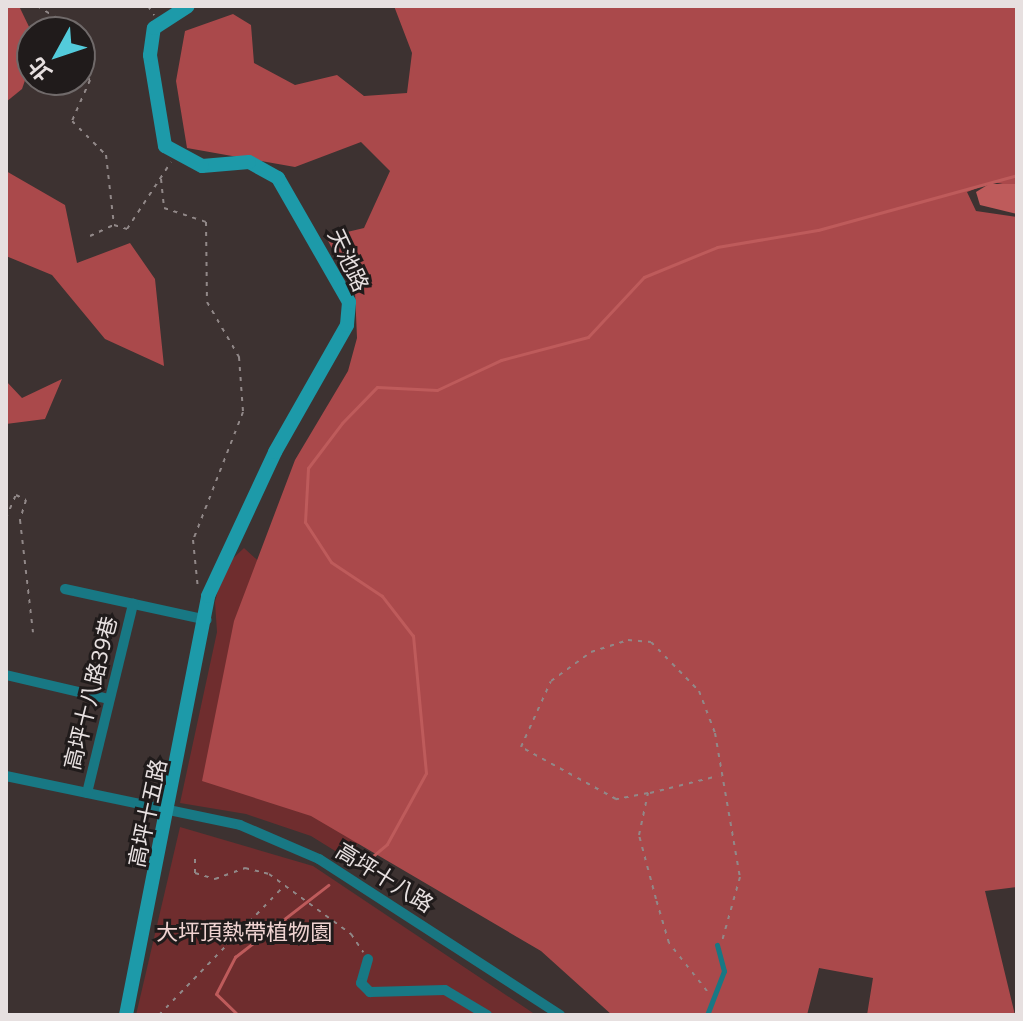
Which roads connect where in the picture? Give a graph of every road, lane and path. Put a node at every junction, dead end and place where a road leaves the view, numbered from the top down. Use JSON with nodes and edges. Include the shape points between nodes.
{"nodes":[{"id":1,"x":188,"y":6,"type":"edge"},
{"id":2,"x":83,"y":96,"type":"edge"},
{"id":3,"x":176,"y":154,"type":"junction"},
{"id":4,"x":161,"y":179,"type":"junction"},
{"id":5,"x":114,"y":225,"type":"junction"},
{"id":6,"x":90,"y":236,"type":"dead end"},
{"id":7,"x":6,"y":519,"type":"edge"},
{"id":8,"x":6,"y":571,"type":"edge"},
{"id":9,"x":65,"y":589,"type":"dead end"},
{"id":10,"x":133,"y":604,"type":"junction"},
{"id":11,"x":202,"y":619,"type":"junction"},
{"id":12,"x":33,"y":632,"type":"dead end"},
{"id":13,"x":6,"y":675,"type":"edge"},
{"id":14,"x":109,"y":699,"type":"junction"},
{"id":15,"x":6,"y":776,"type":"edge"},
{"id":16,"x":719,"y":776,"type":"junction"},
{"id":17,"x":87,"y":793,"type":"junction"},
{"id":18,"x":648,"y":793,"type":"junction"},
{"id":19,"x":171,"y":811,"type":"junction"},
{"id":20,"x":195,"y":859,"type":"dead end"},
{"id":21,"x":283,"y":887,"type":"junction"},
{"id":22,"x":717,"y":945,"type":"joint"},
{"id":23,"x":368,"y":959,"type":"joint"},
{"id":24,"x":713,"y":998,"type":"junction"},
{"id":25,"x":126,"y":1015,"type":"edge"},
{"id":26,"x":159,"y":1015,"type":"edge"},
{"id":27,"x":487,"y":1015,"type":"edge"},
{"id":28,"x":560,"y":1015,"type":"edge"},
{"id":29,"x":707,"y":1015,"type":"edge"}],
"edges":[{"from":1,"to":3,"type":"street","via":[[154,28],[150,55],[160,126]]},
{"from":2,"to":5,"type":"path","via":[[72,121],[106,155]]},
{"from":3,"to":4,"type":"path"},
{"from":3,"to":11,"type":"street","name":"天池路","via":[[202,166],[249,162],[278,178],[349,302],[347,325],[223,553]]},
{"from":4,"to":5,"type":"path","via":[[127,229]]},
{"from":4,"to":11,"type":"path","via":[[164,208],[206,222],[207,302],[239,357],[243,412],[193,540]]},
{"from":5,"to":6,"type":"path"},
{"from":7,"to":8,"type":"path"},
{"from":7,"to":12,"type":"path","via":[[16,495],[26,500],[20,520]]},
{"from":9,"to":10,"type":"street"},
{"from":10,"to":11,"type":"street"},
{"from":10,"to":14,"type":"street","name":"高坪十八路39巷"},
{"from":11,"to":19,"type":"street","name":"高坪十五路"},
{"from":13,"to":14,"type":"street"},
{"from":14,"to":17,"type":"street","name":"高坪十八路39巷"},
{"from":15,"to":17,"type":"street","name":"高坪十八路"},
{"from":16,"to":18,"type":"path"},
{"from":16,"to":18,"type":"path","via":[[715,733],[699,691],[651,642],[628,640],[591,652],[551,681],[521,747],[616,799]]},
{"from":16,"to":22,"type":"path","via":[[740,877],[726,938]]},
{"from":17,"to":19,"type":"street","name":"高坪十八路"},
{"from":18,"to":24,"type":"path","via":[[639,835],[669,943]]},
{"from":19,"to":25,"type":"street","name":"高坪十五路"},
{"from":19,"to":28,"type":"street","name":"高坪十八路","via":[[240,825],[319,859]]},
{"from":20,"to":21,"type":"path","via":[[195,873],[245,868]]},
{"from":21,"to":23,"type":"path","via":[[351,934]]},
{"from":21,"to":26,"type":"path"},
{"from":22,"to":24,"type":"lane","via":[[724,971]]},
{"from":23,"to":27,"type":"street","via":[[361,983],[370,992],[445,990]]},
{"from":24,"to":29,"type":"lane"}]}
